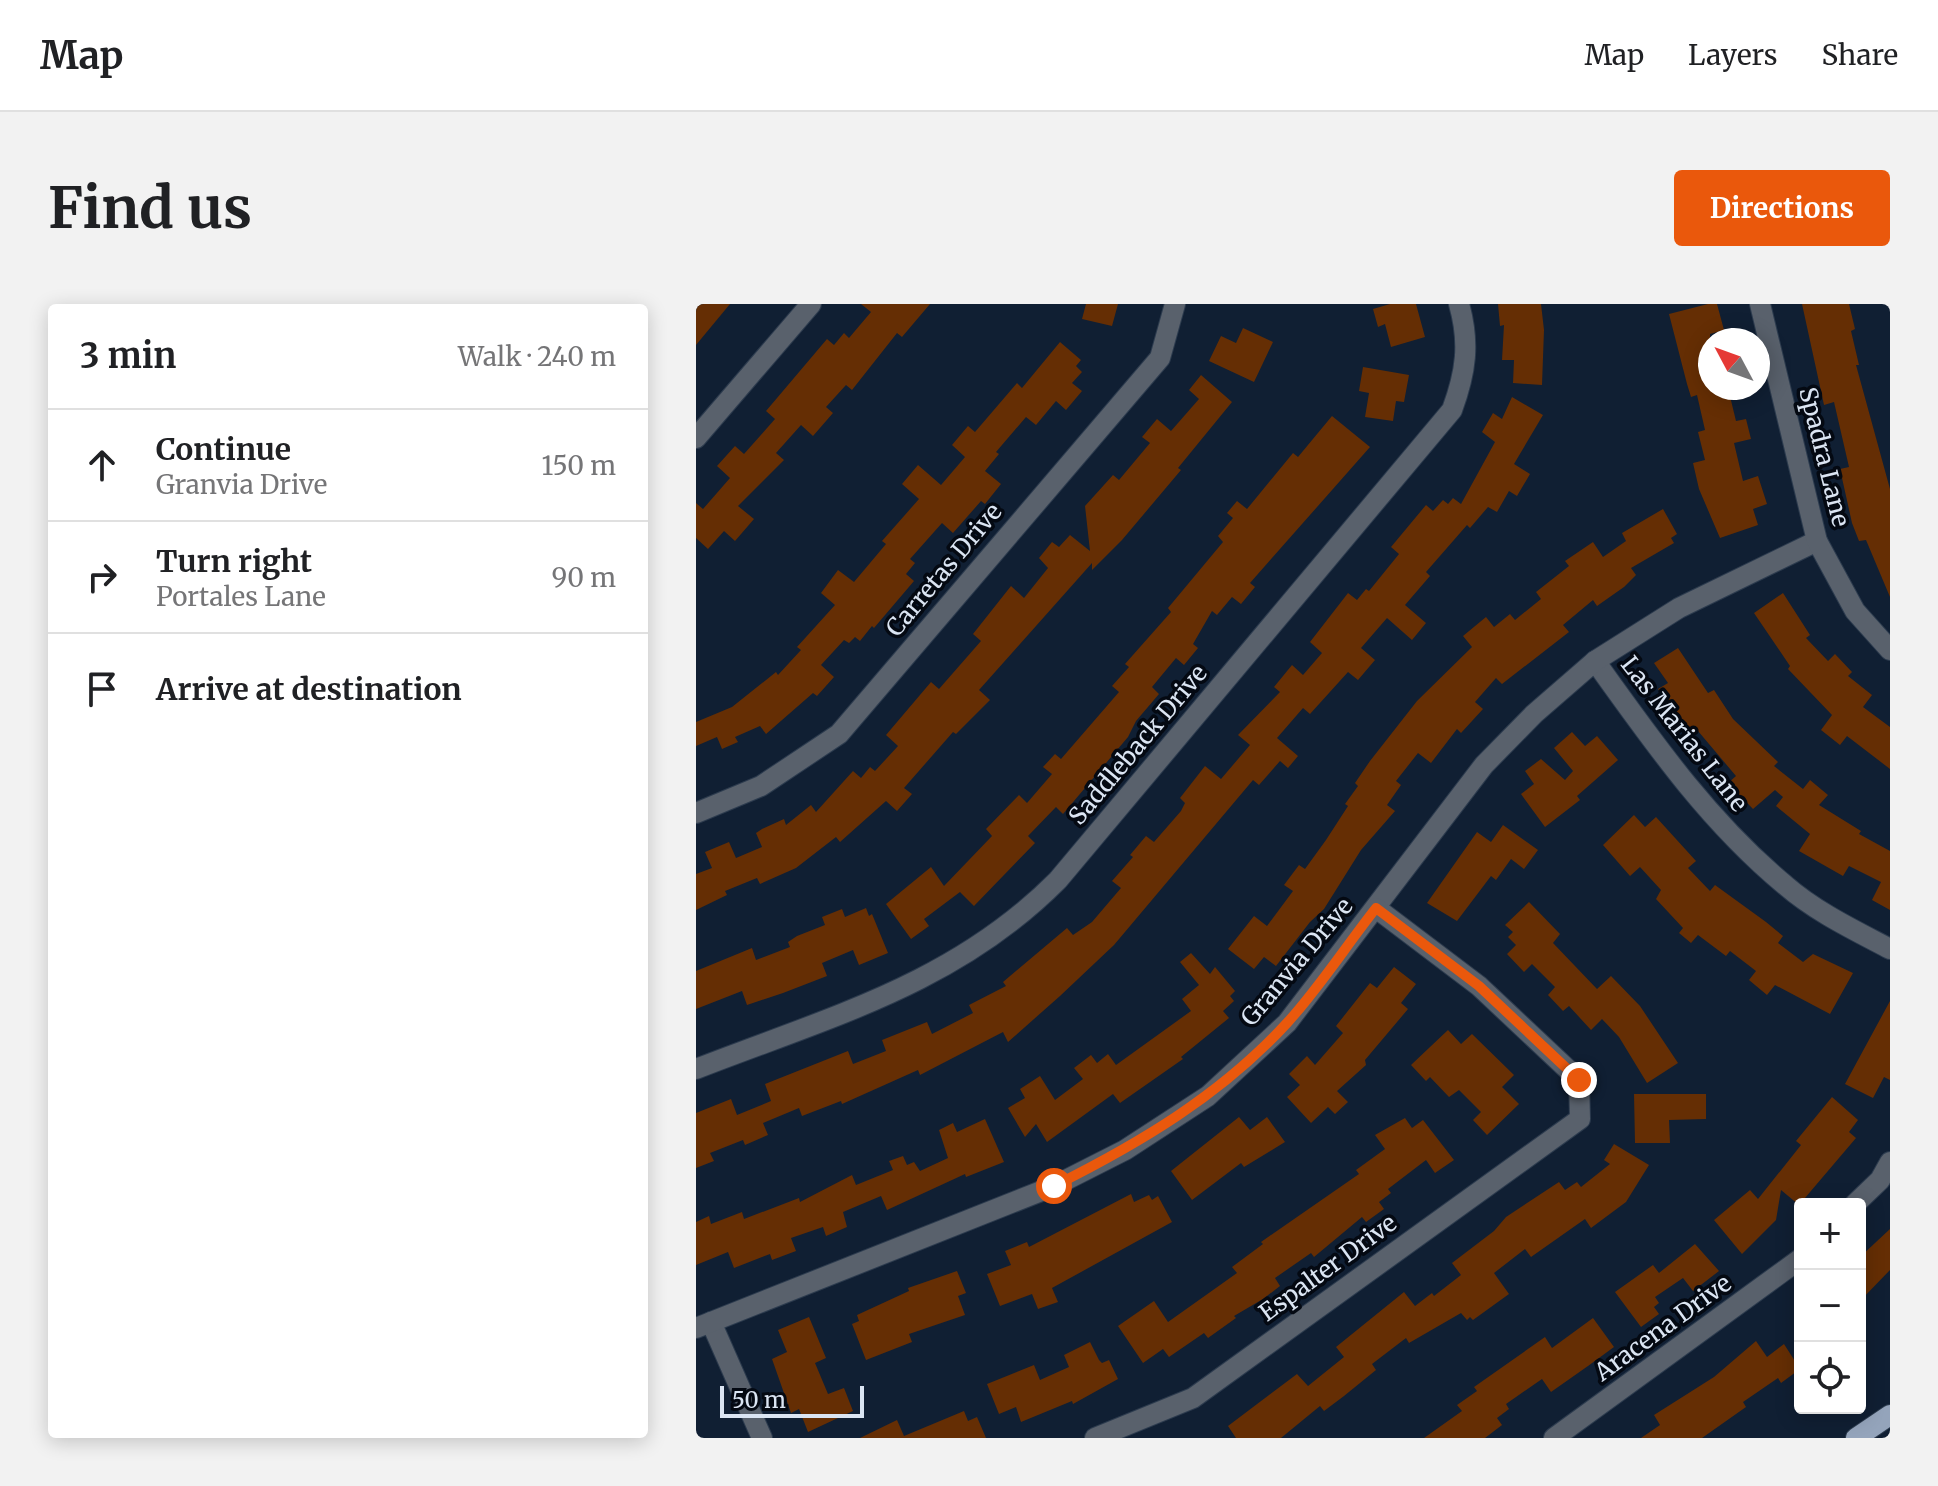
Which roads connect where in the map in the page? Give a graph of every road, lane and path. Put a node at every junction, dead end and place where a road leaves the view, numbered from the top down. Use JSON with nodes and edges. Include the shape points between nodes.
{"nodes":[{"id":1,"x":811,"y":304,"type":"edge"},
{"id":2,"x":1175,"y":304,"type":"edge"},
{"id":3,"x":1459,"y":304,"type":"edge"},
{"id":4,"x":1760,"y":304,"type":"edge"},
{"id":5,"x":696,"y":438,"type":"edge"},
{"id":6,"x":1817,"y":541,"type":"junction"},
{"id":7,"x":1890,"y":650,"type":"edge"},
{"id":8,"x":1595,"y":661,"type":"junction"},
{"id":9,"x":696,"y":813,"type":"edge"},
{"id":10,"x":1376,"y":908,"type":"junction"},
{"id":11,"x":1890,"y":949,"type":"edge"},
{"id":12,"x":696,"y":1069,"type":"edge"},
{"id":13,"x":1890,"y":1162,"type":"edge"},
{"id":14,"x":1861,"y":1198,"type":"edge"},
{"id":15,"x":1794,"y":1263,"type":"edge"},
{"id":16,"x":703,"y":1325,"type":"edge"},
{"id":17,"x":1890,"y":1415,"type":"edge"},
{"id":18,"x":762,"y":1438,"type":"edge"},
{"id":19,"x":1095,"y":1438,"type":"edge"},
{"id":20,"x":1554,"y":1438,"type":"edge"},
{"id":21,"x":1856,"y":1438,"type":"edge"}],
"edges":[{"from":1,"to":5,"type":"street"},
{"from":2,"to":9,"type":"street","name":"Carretas Drive","via":[[1160,358],[839,734],[761,786]]},
{"from":3,"to":12,"type":"street","name":"Saddleback Drive","via":[[1467,356],[1452,410],[1048,890],[993,939],[915,984]]},
{"from":4,"to":6,"type":"street","name":"Spadra Lane"},
{"from":6,"to":7,"type":"street","name":"Spadra Lane","via":[[1855,611]]},
{"from":6,"to":8,"type":"street","name":"Granvia Drive","via":[[1679,608]]},
{"from":8,"to":10,"type":"street","name":"Granvia Drive","via":[[1484,765]]},
{"from":8,"to":11,"type":"street","name":"Las Marias Lane","via":[[1717,823],[1787,887]]},
{"from":10,"to":16,"type":"street","name":"Granvia Drive","via":[[1287,1023],[1208,1096],[1125,1150],[1054,1186]]},
{"from":10,"to":19,"type":"street","name":"Espalter Drive","via":[[1479,986],[1579,1080],[1580,1119],[1193,1398]]},
{"from":13,"to":14,"type":"street"},
{"from":15,"to":20,"type":"street","name":"Aracena Drive"},
{"from":16,"to":18,"type":"street"},
{"from":17,"to":21,"type":"main road"}]}
